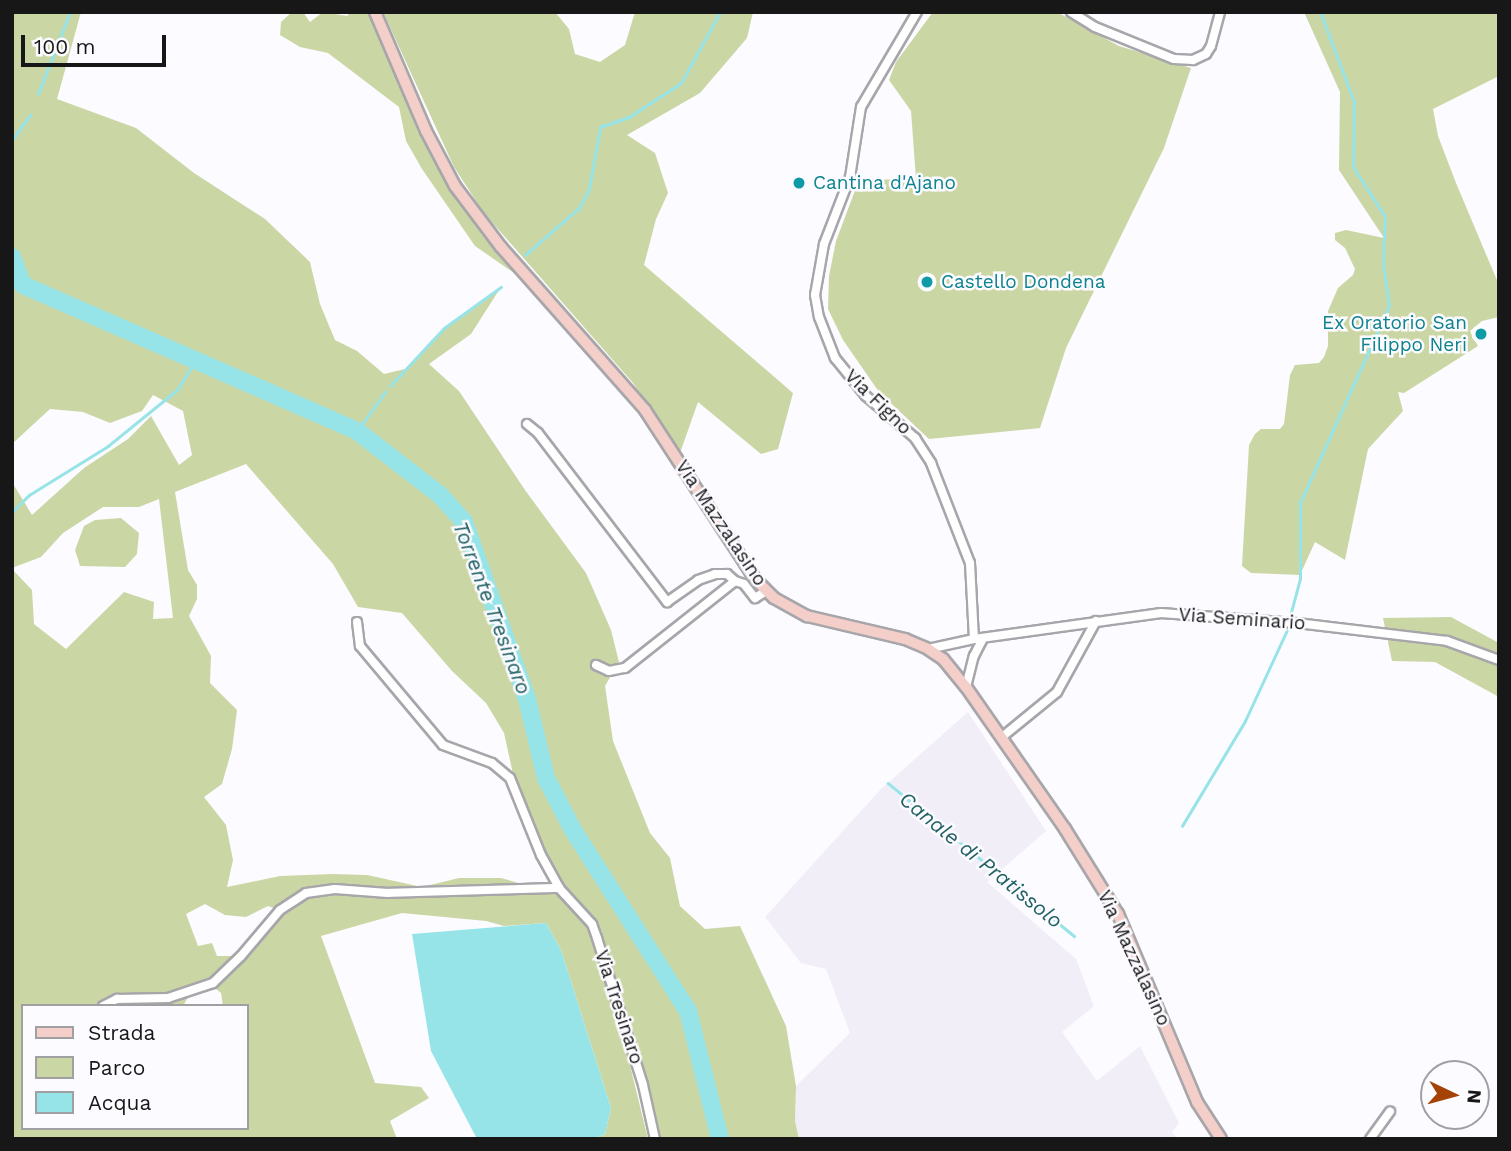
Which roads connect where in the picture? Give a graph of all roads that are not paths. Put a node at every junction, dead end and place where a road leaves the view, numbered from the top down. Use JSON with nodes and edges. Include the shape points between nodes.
{"nodes":[{"id":1,"x":375,"y":12,"type":"edge"},
{"id":2,"x":916,"y":12,"type":"edge"},
{"id":3,"x":1071,"y":12,"type":"edge"},
{"id":4,"x":1220,"y":12,"type":"edge"},
{"id":5,"x":527,"y":424,"type":"dead end"},
{"id":6,"x":735,"y":581,"type":"junction"},
{"id":7,"x":766,"y":591,"type":"junction"},
{"id":8,"x":1096,"y":621,"type":"junction"},
{"id":9,"x":356,"y":622,"type":"dead end"},
{"id":10,"x":979,"y":638,"type":"junction"},
{"id":11,"x":928,"y":649,"type":"junction"},
{"id":12,"x":1499,"y":660,"type":"edge"},
{"id":13,"x":596,"y":665,"type":"dead end"},
{"id":14,"x":966,"y":687,"type":"junction"},
{"id":15,"x":1002,"y":737,"type":"junction"},
{"id":16,"x":559,"y":888,"type":"junction"},
{"id":17,"x":107,"y":1004,"type":"edge"},
{"id":18,"x":1390,"y":1111,"type":"dead end"},
{"id":19,"x":655,"y":1139,"type":"edge"},
{"id":20,"x":1221,"y":1139,"type":"edge"},
{"id":21,"x":1370,"y":1139,"type":"edge"}],
"edges":[{"from":1,"to":7,"type":"main road","name":"Via Mazzalasino","via":[[438,157],[467,204],[645,410],[746,568]]},
{"from":2,"to":10,"type":"street","name":"Via Figno","via":[[861,107],[850,177],[824,244],[815,295],[825,334],[841,367],[866,396],[915,438],[931,463],[970,563]]},
{"from":3,"to":4,"type":"street","via":[[1095,27],[1174,59],[1193,60],[1211,46]]},
{"from":5,"to":6,"type":"street","via":[[667,602],[715,574]]},
{"from":6,"to":7,"type":"street","via":[[744,584],[755,598]]},
{"from":6,"to":13,"type":"street","via":[[625,668],[609,671]]},
{"from":7,"to":11,"type":"main road","name":"Via Mazzalasino","via":[[807,616],[905,639]]},
{"from":8,"to":10,"type":"street","name":"Via Seminario"},
{"from":8,"to":12,"type":"street","name":"Via Seminario","via":[[1161,614],[1297,623],[1447,641]]},
{"from":8,"to":15,"type":"street","via":[[1057,692]]},
{"from":9,"to":16,"type":"street","name":"Via Tresinaro","via":[[360,646],[443,745],[492,763],[510,778]]},
{"from":10,"to":11,"type":"street","name":"Via Seminario"},
{"from":10,"to":14,"type":"street"},
{"from":11,"to":14,"type":"main road","name":"Via Mazzalasino","via":[[943,659]]},
{"from":14,"to":15,"type":"main road","name":"Via Mazzalasino"},
{"from":15,"to":20,"type":"main road","name":"Via Mazzalasino","via":[[1118,914],[1197,1102]]},
{"from":16,"to":17,"type":"street","via":[[306,893],[280,910],[213,983],[168,998],[117,999]]},
{"from":16,"to":19,"type":"street","name":"Via Tresinaro","via":[[592,924],[631,1041]]},
{"from":18,"to":21,"type":"street"}]}
